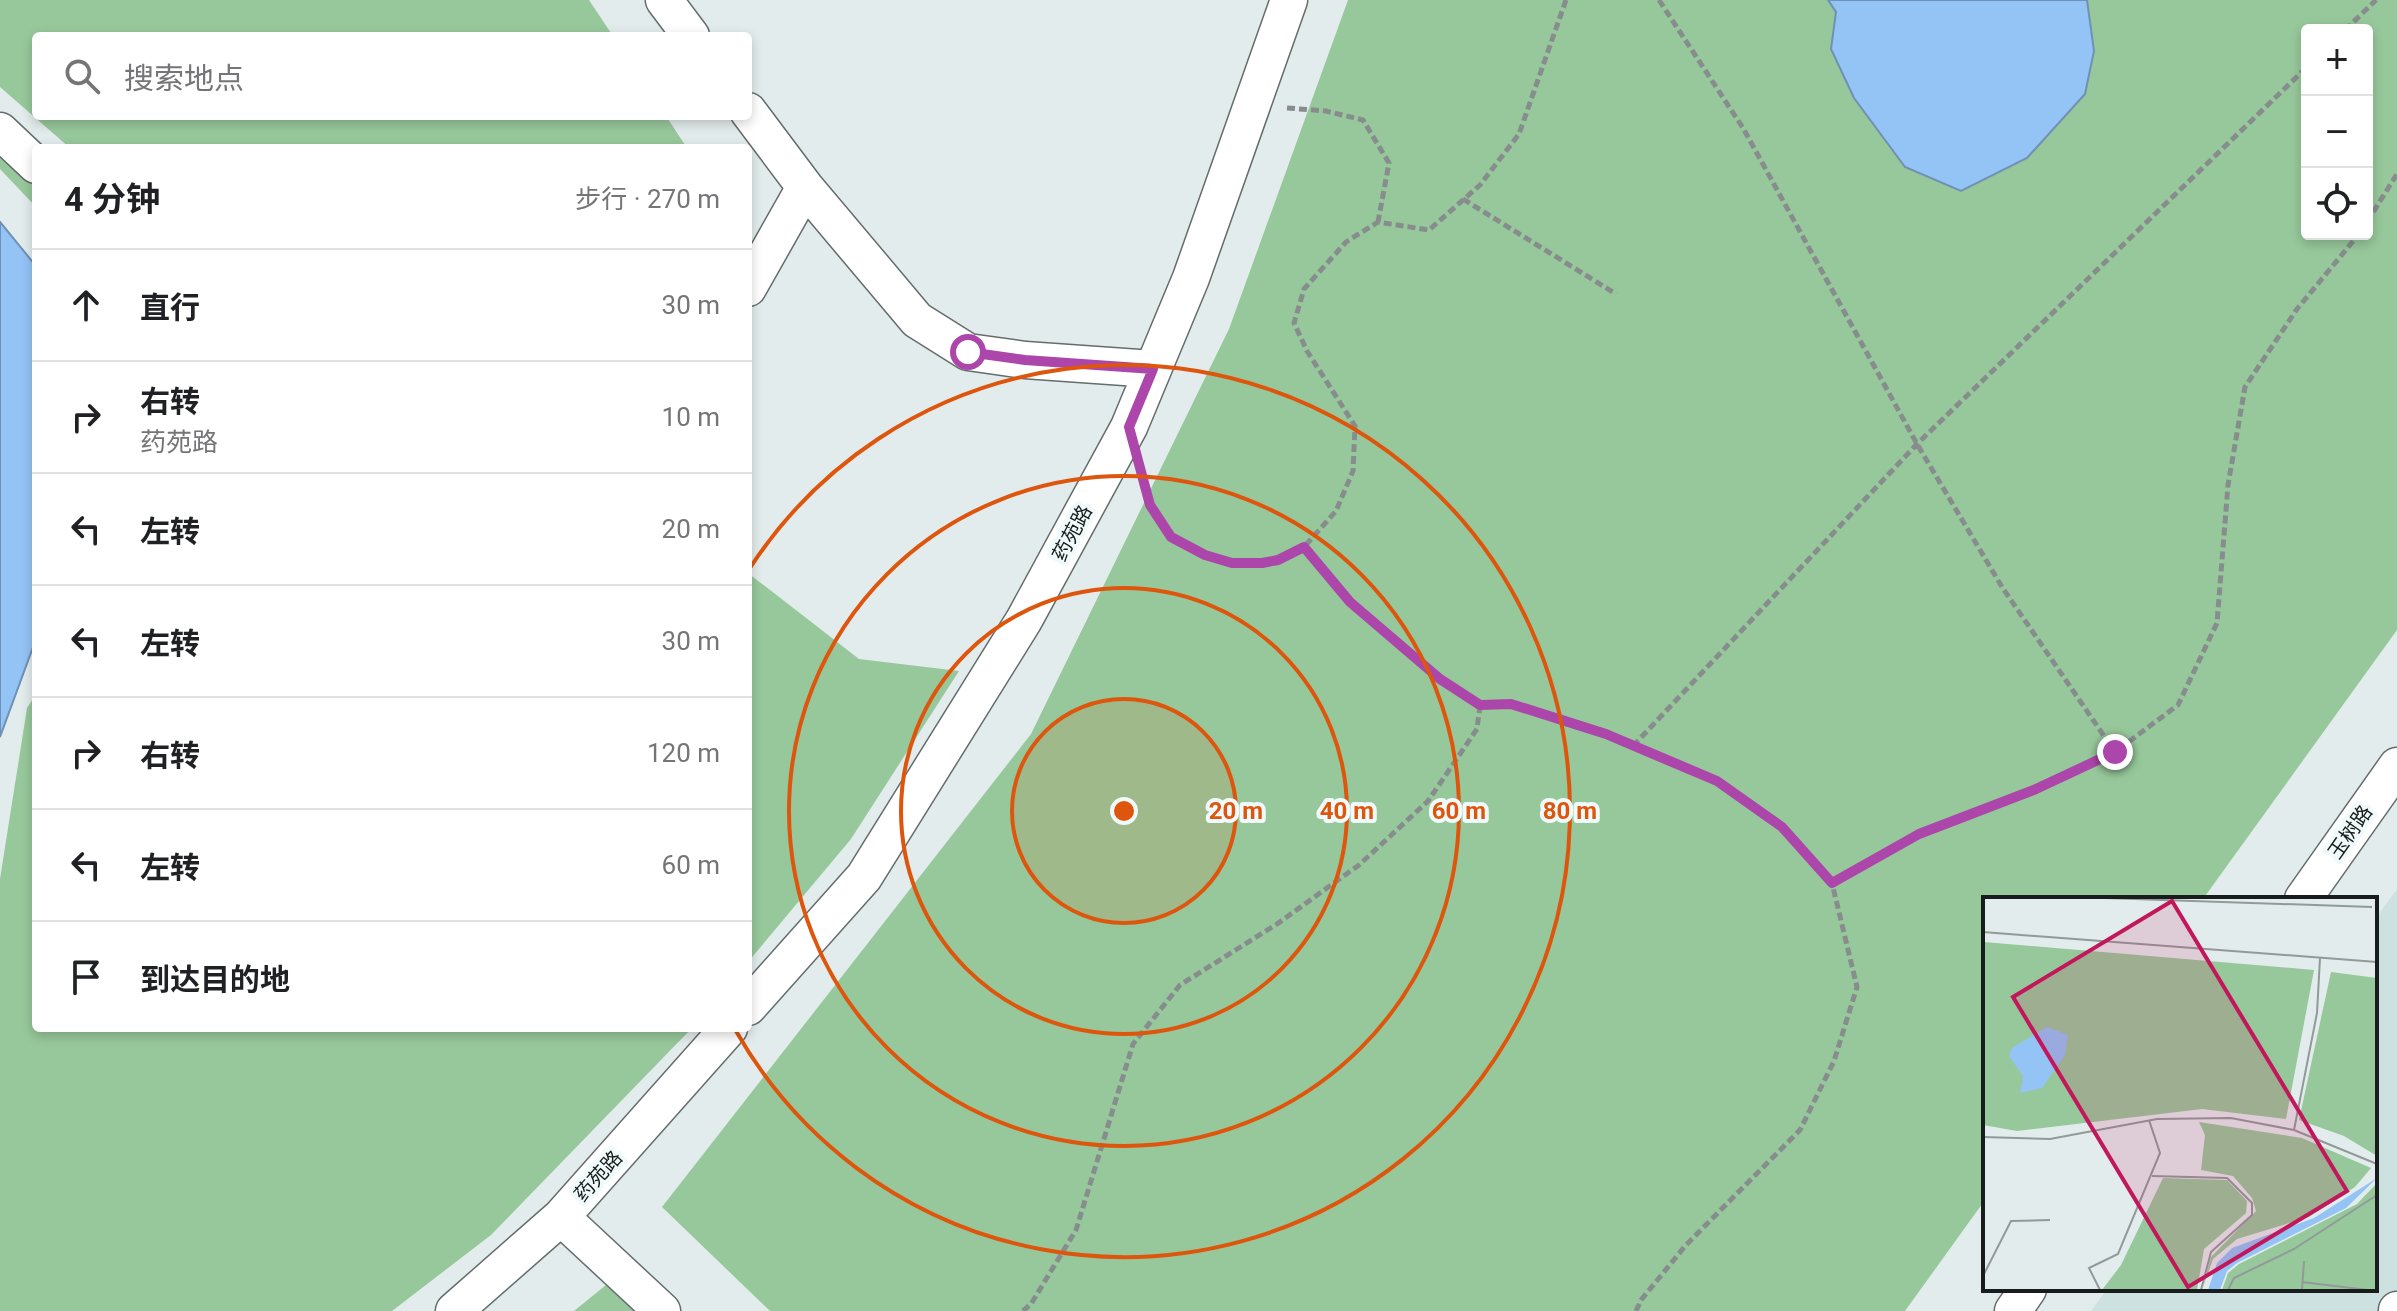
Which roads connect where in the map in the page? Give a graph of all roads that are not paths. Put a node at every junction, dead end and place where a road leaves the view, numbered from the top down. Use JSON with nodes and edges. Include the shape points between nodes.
{"nodes":[{"id":1,"x":664,"y":0,"type":"edge"},
{"id":2,"x":1289,"y":0,"type":"edge"},
{"id":3,"x":688,"y":32,"type":"edge"},
{"id":4,"x":752,"y":116,"type":"edge"},
{"id":5,"x":0,"y":131,"type":"edge"},
{"id":6,"x":32,"y":161,"type":"edge"},
{"id":7,"x":805,"y":187,"type":"junction"},
{"id":8,"x":752,"y":281,"type":"edge"},
{"id":9,"x":1153,"y":369,"type":"junction"},
{"id":10,"x":2397,"y":766,"type":"edge"},
{"id":11,"x":2304,"y":897,"type":"edge"},
{"id":12,"x":752,"y":1003,"type":"edge"},
{"id":13,"x":725,"y":1032,"type":"edge"},
{"id":14,"x":561,"y":1217,"type":"junction"},
{"id":15,"x":2027,"y":1291,"type":"edge"},
{"id":16,"x":454,"y":1311,"type":"edge"},
{"id":17,"x":662,"y":1311,"type":"edge"},
{"id":18,"x":2013,"y":1311,"type":"edge"}],
"edges":[{"from":1,"to":3,"type":"street"},
{"from":2,"to":9,"type":"street","name":"药苑路","via":[[1191,278]]},
{"from":4,"to":7,"type":"street"},
{"from":5,"to":6,"type":"street"},
{"from":7,"to":8,"type":"street"},
{"from":7,"to":9,"type":"street","via":[[917,320],[968,352]]},
{"from":9,"to":12,"type":"street","name":"药苑路","via":[[1129,427],[1024,620],[864,877]]},
{"from":10,"to":11,"type":"street","name":"玉树路"},
{"from":13,"to":14,"type":"street","name":"药苑路"},
{"from":14,"to":16,"type":"street","name":"药苑路"},
{"from":14,"to":17,"type":"street"},
{"from":15,"to":18,"type":"street"}]}
